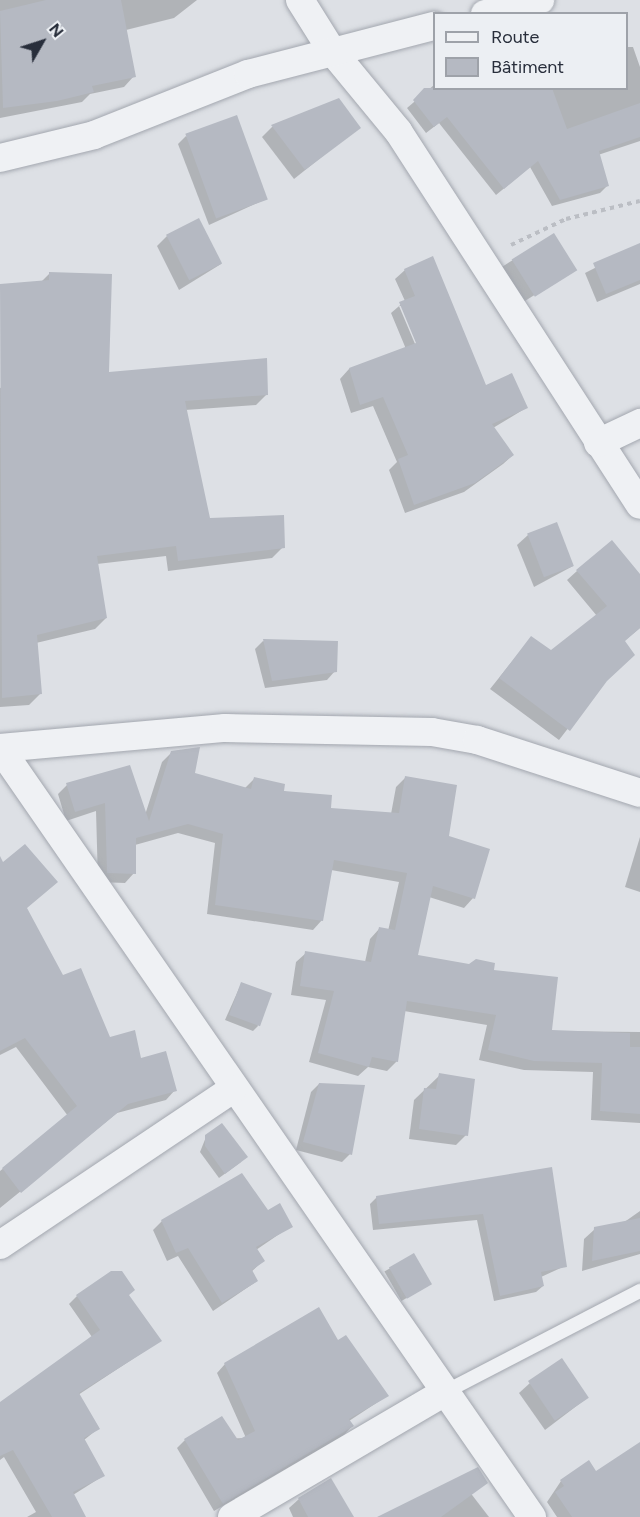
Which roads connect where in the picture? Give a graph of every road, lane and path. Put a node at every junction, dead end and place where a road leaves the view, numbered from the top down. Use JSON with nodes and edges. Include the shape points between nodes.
{"nodes":[{"id":1,"x":300,"y":0,"type":"edge"},
{"id":2,"x":540,"y":0,"type":"edge"},
{"id":3,"x":493,"y":12,"type":"edge"},
{"id":4,"x":433,"y":26,"type":"edge"},
{"id":5,"x":332,"y":51,"type":"junction"},
{"id":6,"x":0,"y":158,"type":"edge"},
{"id":7,"x":640,"y":201,"type":"edge"},
{"id":8,"x":480,"y":260,"type":"junction"},
{"id":9,"x":640,"y":423,"type":"edge"},
{"id":10,"x":598,"y":443,"type":"junction"},
{"id":11,"x":640,"y":506,"type":"edge"},
{"id":12,"x":0,"y":748,"type":"edge"},
{"id":13,"x":640,"y":793,"type":"edge"},
{"id":14,"x":233,"y":1089,"type":"junction"},
{"id":15,"x":0,"y":1245,"type":"edge"},
{"id":16,"x":640,"y":1291,"type":"edge"},
{"id":17,"x":445,"y":1392,"type":"junction"},
{"id":18,"x":232,"y":1517,"type":"edge"},
{"id":19,"x":532,"y":1517,"type":"edge"}],
"edges":[{"from":1,"to":5,"type":"street"},
{"from":2,"to":3,"type":"street"},
{"from":4,"to":5,"type":"street"},
{"from":5,"to":6,"type":"street","via":[[248,74],[94,135]]},
{"from":5,"to":8,"type":"street","via":[[398,131]]},
{"from":7,"to":8,"type":"path","via":[[566,219]]},
{"from":8,"to":10,"type":"street"},
{"from":9,"to":10,"type":"street"},
{"from":10,"to":11,"type":"street"},
{"from":12,"to":13,"type":"street","via":[[225,728],[432,732],[477,740]]},
{"from":12,"to":14,"type":"street"},
{"from":14,"to":15,"type":"street"},
{"from":14,"to":17,"type":"street"},
{"from":16,"to":17,"type":"lane"},
{"from":17,"to":18,"type":"street"},
{"from":17,"to":19,"type":"street"}]}
